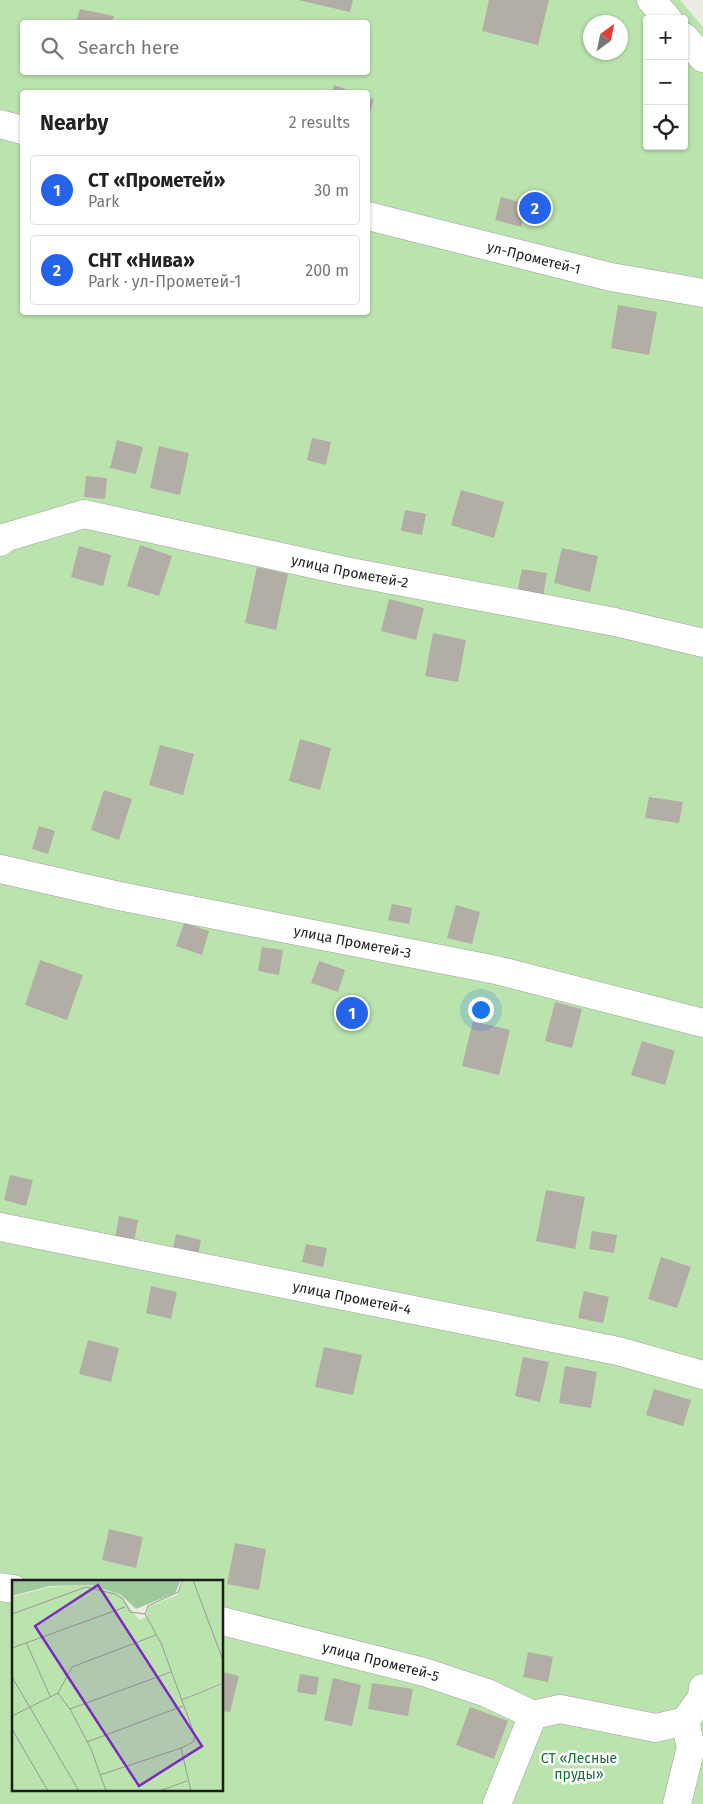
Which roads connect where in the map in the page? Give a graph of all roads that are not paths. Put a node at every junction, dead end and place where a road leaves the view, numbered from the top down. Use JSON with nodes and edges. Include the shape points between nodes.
{"nodes":[{"id":1,"x":651,"y":0,"type":"edge"},
{"id":2,"x":664,"y":15,"type":"edge"},
{"id":3,"x":688,"y":41,"type":"edge"},
{"id":4,"x":703,"y":58,"type":"edge"},
{"id":5,"x":0,"y":124,"type":"edge"},
{"id":6,"x":20,"y":129,"type":"edge"},
{"id":7,"x":370,"y":216,"type":"edge"},
{"id":8,"x":703,"y":293,"type":"edge"},
{"id":9,"x":0,"y":542,"type":"edge"},
{"id":10,"x":703,"y":644,"type":"edge"},
{"id":11,"x":0,"y":869,"type":"edge"},
{"id":12,"x":703,"y":1023,"type":"edge"},
{"id":13,"x":0,"y":1227,"type":"edge"},
{"id":14,"x":703,"y":1375,"type":"edge"},
{"id":15,"x":224,"y":1622,"type":"edge"},
{"id":16,"x":703,"y":1688,"type":"edge"},
{"id":17,"x":533,"y":1715,"type":"junction"},
{"id":18,"x":685,"y":1721,"type":"junction"},
{"id":19,"x":497,"y":1804,"type":"edge"},
{"id":20,"x":677,"y":1804,"type":"edge"}],
"edges":[{"from":1,"to":2,"type":"street"},
{"from":3,"to":4,"type":"street"},
{"from":5,"to":6,"type":"street"},
{"from":7,"to":8,"type":"street","name":"ул-Прометей-1","via":[[611,276]]},
{"from":9,"to":10,"type":"street","name":"улица Прометей-2","via":[[7,537],[84,514],[345,571],[615,622]]},
{"from":11,"to":12,"type":"street","name":"улица Прометей-3","via":[[119,896],[496,970]]},
{"from":13,"to":14,"type":"street","name":"улица Прометей-4","via":[[618,1351]]},
{"from":15,"to":17,"type":"street","name":"улица Прометей-5","via":[[424,1672],[487,1693]]},
{"from":16,"to":18,"type":"street","via":[[702,1697]]},
{"from":17,"to":18,"type":"street","via":[[560,1709],[656,1728]]},
{"from":17,"to":19,"type":"street"},
{"from":18,"to":20,"type":"street","via":[[691,1746]]}]}
